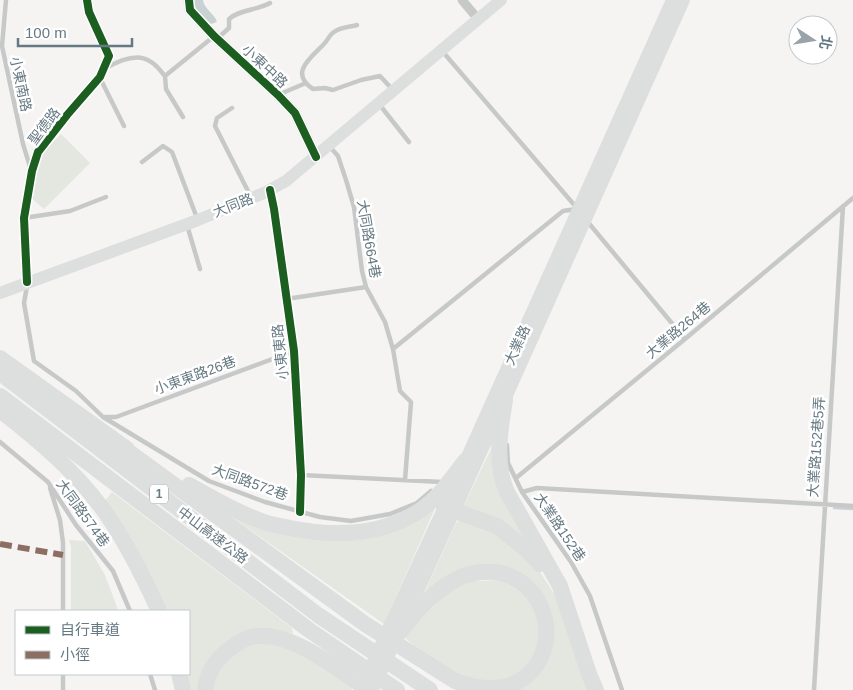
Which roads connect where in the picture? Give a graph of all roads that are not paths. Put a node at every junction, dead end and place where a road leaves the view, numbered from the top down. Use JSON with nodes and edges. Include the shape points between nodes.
{"nodes":[{"id":1,"x":6,"y":0,"type":"edge"},
{"id":2,"x":87,"y":0,"type":"edge"},
{"id":3,"x":189,"y":0,"type":"edge"},
{"id":4,"x":462,"y":0,"type":"edge"},
{"id":5,"x":501,"y":0,"type":"edge"},
{"id":6,"x":672,"y":0,"type":"edge"},
{"id":7,"x":684,"y":0,"type":"edge"},
{"id":8,"x":270,"y":2,"type":"dead end"},
{"id":9,"x":6,"y":16,"type":"junction"},
{"id":10,"x":0,"y":17,"type":"edge"},
{"id":11,"x":478,"y":20,"type":"junction"},
{"id":12,"x":357,"y":25,"type":"dead end"},
{"id":13,"x":216,"y":37,"type":"junction"},
{"id":14,"x":442,"y":51,"type":"junction"},
{"id":15,"x":102,"y":73,"type":"junction"},
{"id":16,"x":165,"y":76,"type":"junction"},
{"id":17,"x":306,"y":82,"type":"junction"},
{"id":18,"x":393,"y":92,"type":"junction"},
{"id":19,"x":278,"y":95,"type":"junction"},
{"id":20,"x":379,"y":104,"type":"junction"},
{"id":21,"x":232,"y":108,"type":"dead end"},
{"id":22,"x":183,"y":117,"type":"dead end"},
{"id":23,"x":124,"y":126,"type":"dead end"},
{"id":24,"x":614,"y":140,"type":"junction"},
{"id":25,"x":410,"y":142,"type":"dead end"},
{"id":26,"x":329,"y":146,"type":"junction"},
{"id":27,"x":316,"y":157,"type":"junction"},
{"id":28,"x":142,"y":162,"type":"dead end"},
{"id":29,"x":32,"y":171,"type":"junction"},
{"id":30,"x":270,"y":190,"type":"junction"},
{"id":31,"x":106,"y":197,"type":"dead end"},
{"id":32,"x":252,"y":198,"type":"junction"},
{"id":33,"x":853,"y":198,"type":"edge"},
{"id":34,"x":843,"y":206,"type":"junction"},
{"id":35,"x":581,"y":214,"type":"junction"},
{"id":36,"x":24,"y":218,"type":"junction"},
{"id":37,"x":192,"y":222,"type":"junction"},
{"id":38,"x":200,"y":269,"type":"dead end"},
{"id":39,"x":27,"y":282,"type":"junction"},
{"id":40,"x":366,"y":287,"type":"junction"},
{"id":41,"x":0,"y":293,"type":"edge"},
{"id":42,"x":286,"y":300,"type":"junction"},
{"id":43,"x":685,"y":339,"type":"junction"},
{"id":44,"x":393,"y":348,"type":"junction"},
{"id":45,"x":294,"y":350,"type":"junction"},
{"id":46,"x":0,"y":358,"type":"edge"},
{"id":47,"x":516,"y":373,"type":"junction"},
{"id":48,"x":0,"y":374,"type":"edge"},
{"id":49,"x":0,"y":396,"type":"edge"},
{"id":50,"x":505,"y":400,"type":"junction"},
{"id":51,"x":0,"y":410,"type":"edge"},
{"id":52,"x":103,"y":417,"type":"junction"},
{"id":53,"x":507,"y":430,"type":"dead end"},
{"id":54,"x":507,"y":438,"type":"dead end"},
{"id":55,"x":0,"y":442,"type":"edge"},
{"id":56,"x":118,"y":444,"type":"junction"},
{"id":57,"x":464,"y":457,"type":"junction"},
{"id":58,"x":301,"y":475,"type":"junction"},
{"id":59,"x":447,"y":475,"type":"dead end"},
{"id":60,"x":516,"y":478,"type":"junction"},
{"id":61,"x":405,"y":480,"type":"junction"},
{"id":62,"x":48,"y":482,"type":"junction"},
{"id":63,"x":442,"y":482,"type":"junction"},
{"id":64,"x":522,"y":492,"type":"junction"},
{"id":65,"x":824,"y":505,"type":"junction"},
{"id":66,"x":853,"y":506,"type":"edge"},
{"id":67,"x":450,"y":508,"type":"junction"},
{"id":68,"x":300,"y":512,"type":"junction"},
{"id":69,"x":560,"y":586,"type":"junction"},
{"id":70,"x":63,"y":610,"type":"edge"},
{"id":71,"x":130,"y":610,"type":"edge"},
{"id":72,"x":159,"y":610,"type":"edge"},
{"id":73,"x":396,"y":636,"type":"junction"},
{"id":74,"x":63,"y":675,"type":"edge"},
{"id":75,"x":150,"y":675,"type":"edge"},
{"id":76,"x":179,"y":675,"type":"edge"},
{"id":77,"x":63,"y":690,"type":"edge"},
{"id":78,"x":155,"y":690,"type":"edge"},
{"id":79,"x":183,"y":690,"type":"edge"},
{"id":80,"x":205,"y":690,"type":"edge"},
{"id":81,"x":360,"y":690,"type":"edge"},
{"id":82,"x":368,"y":690,"type":"edge"},
{"id":83,"x":372,"y":690,"type":"edge"},
{"id":84,"x":397,"y":690,"type":"edge"},
{"id":85,"x":430,"y":690,"type":"edge"},
{"id":86,"x":596,"y":690,"type":"edge"},
{"id":87,"x":622,"y":690,"type":"edge"},
{"id":88,"x":814,"y":690,"type":"edge"}],
"edges":[{"from":1,"to":9,"type":"lane","name":"小東南路"},
{"from":2,"to":15,"type":"street","via":[[89,12],[109,56]]},
{"from":3,"to":13,"type":"street","name":"小東中路","via":[[190,10]]},
{"from":4,"to":11,"type":"street"},
{"from":5,"to":11,"type":"main road","name":"大同路"},
{"from":6,"to":24,"type":"main road","name":"大業路"},
{"from":7,"to":24,"type":"main road","name":"大業路"},
{"from":8,"to":13,"type":"lane","via":[[261,8],[233,15],[229,19],[229,28]]},
{"from":9,"to":10,"type":"lane"},
{"from":9,"to":29,"type":"lane","name":"小東南路","via":[[2,46]]},
{"from":11,"to":14,"type":"main road","name":"大同路"},
{"from":12,"to":17,"type":"lane","via":[[334,31],[306,61],[302,68]]},
{"from":13,"to":16,"type":"lane"},
{"from":13,"to":19,"type":"street","name":"小東中路"},
{"from":14,"to":18,"type":"main road","name":"大同路"},
{"from":14,"to":35,"type":"lane"},
{"from":15,"to":16,"type":"lane","via":[[120,60],[138,58],[150,60]]},
{"from":15,"to":23,"type":"lane"},
{"from":15,"to":29,"type":"street","name":"聖德路","via":[[38,152]]},
{"from":16,"to":22,"type":"lane","via":[[166,89]]},
{"from":17,"to":18,"type":"lane","via":[[313,89],[333,90],[380,76]]},
{"from":17,"to":19,"type":"lane"},
{"from":18,"to":20,"type":"main road","name":"大同路"},
{"from":19,"to":27,"type":"street","name":"小東中路","via":[[295,113]]},
{"from":20,"to":25,"type":"lane"},
{"from":20,"to":26,"type":"main road","name":"大同路"},
{"from":21,"to":32,"type":"lane","via":[[218,118],[215,126]]},
{"from":24,"to":35,"type":"main road","name":"大業路"},
{"from":26,"to":27,"type":"main road","name":"大同路"},
{"from":26,"to":40,"type":"lane","name":"大同路664巷","via":[[338,156],[354,207]]},
{"from":27,"to":30,"type":"main road","name":"大同路"},
{"from":28,"to":37,"type":"lane","via":[[163,146],[172,152]]},
{"from":29,"to":36,"type":"street","name":"聖德路"},
{"from":30,"to":32,"type":"main road","name":"大同路"},
{"from":30,"to":42,"type":"street","name":"小東東路"},
{"from":31,"to":36,"type":"lane","via":[[70,211]]},
{"from":32,"to":37,"type":"main road","name":"大同路"},
{"from":33,"to":34,"type":"lane","name":"大業路264巷"},
{"from":34,"to":43,"type":"lane","name":"大業路264巷"},
{"from":34,"to":65,"type":"lane","name":"大業路152巷5弄"},
{"from":35,"to":43,"type":"lane"},
{"from":35,"to":44,"type":"lane","via":[[563,210]]},
{"from":35,"to":47,"type":"main road","name":"大業路"},
{"from":35,"to":57,"type":"main road","name":"大業路"},
{"from":36,"to":39,"type":"street","name":"聖德路"},
{"from":37,"to":38,"type":"lane"},
{"from":37,"to":39,"type":"main road","name":"大同路"},
{"from":39,"to":41,"type":"main road","name":"大同路"},
{"from":39,"to":52,"type":"lane","name":"大同路572巷","via":[[24,303],[34,361],[76,391]]},
{"from":40,"to":42,"type":"lane"},
{"from":40,"to":44,"type":"lane","name":"大同路664巷","via":[[385,322]]},
{"from":42,"to":45,"type":"street","name":"小東東路"},
{"from":43,"to":60,"type":"lane","name":"大業路264巷"},
{"from":44,"to":61,"type":"lane","name":"大同路664巷","via":[[400,391],[411,402]]},
{"from":45,"to":52,"type":"lane","name":"小東東路26巷","via":[[116,416]]},
{"from":45,"to":58,"type":"street","name":"小東東路"},
{"from":46,"to":56,"type":"highway"},
{"from":47,"to":50,"type":"main road","name":"大業路"},
{"from":47,"to":53,"type":"lane"},
{"from":48,"to":85,"type":"highway","name":"中山高速公路","number":"1","via":[[318,615]]},
{"from":49,"to":84,"type":"highway","name":"中山高速公路","number":"1","via":[[309,630]]},
{"from":50,"to":67,"type":"main road","name":"大業路"},
{"from":50,"to":69,"type":"highway","via":[[499,439],[501,477]]},
{"from":51,"to":72,"type":"highway","via":[[42,443],[102,508],[142,574]]},
{"from":52,"to":68,"type":"lane","name":"大同路572巷","via":[[209,481]]},
{"from":54,"to":60,"type":"lane","name":"大業路152巷","via":[[508,463]]},
{"from":55,"to":62,"type":"lane","name":"大同路574巷"},
{"from":56,"to":57,"type":"highway","via":[[230,508],[266,523],[324,534],[349,534],[397,523],[442,491]]},
{"from":56,"to":73,"type":"highway","via":[[366,624],[442,674],[470,687],[503,687],[524,677],[540,660],[548,626],[545,613],[534,595],[520,581],[487,571],[458,578],[442,588],[421,606]]},
{"from":57,"to":67,"type":"main road","name":"大業路"},
{"from":58,"to":61,"type":"lane"},
{"from":58,"to":68,"type":"street","name":"小東東路"},
{"from":59,"to":63,"type":"lane","name":"大同路572巷"},
{"from":60,"to":64,"type":"lane","name":"大業路152巷"},
{"from":61,"to":63,"type":"lane"},
{"from":62,"to":70,"type":"lane","via":[[60,520],[63,543]]},
{"from":62,"to":71,"type":"lane","name":"大同路574巷","via":[[113,572]]},
{"from":63,"to":68,"type":"lane","name":"大同路572巷","via":[[417,503],[390,514],[351,522]]},
{"from":64,"to":65,"type":"lane","via":[[537,488]]},
{"from":64,"to":87,"type":"lane","name":"大業路152巷","via":[[571,562],[590,596]]},
{"from":65,"to":66,"type":"lane"},
{"from":65,"to":88,"type":"lane","name":"大業路152巷5弄"},
{"from":67,"to":69,"type":"highway","via":[[497,526],[527,550]]},
{"from":67,"to":73,"type":"main road","name":"大業路"},
{"from":67,"to":81,"type":"main road","name":"大業路"},
{"from":69,"to":86,"type":"highway"},
{"from":73,"to":83,"type":"main road","name":"大業路"},
{"from":74,"to":77,"type":"lane"},
{"from":75,"to":78,"type":"lane"},
{"from":76,"to":79,"type":"highway"},
{"from":80,"to":82,"type":"highway","via":[[212,668],[221,656],[250,637],[265,636],[308,650]]}]}
